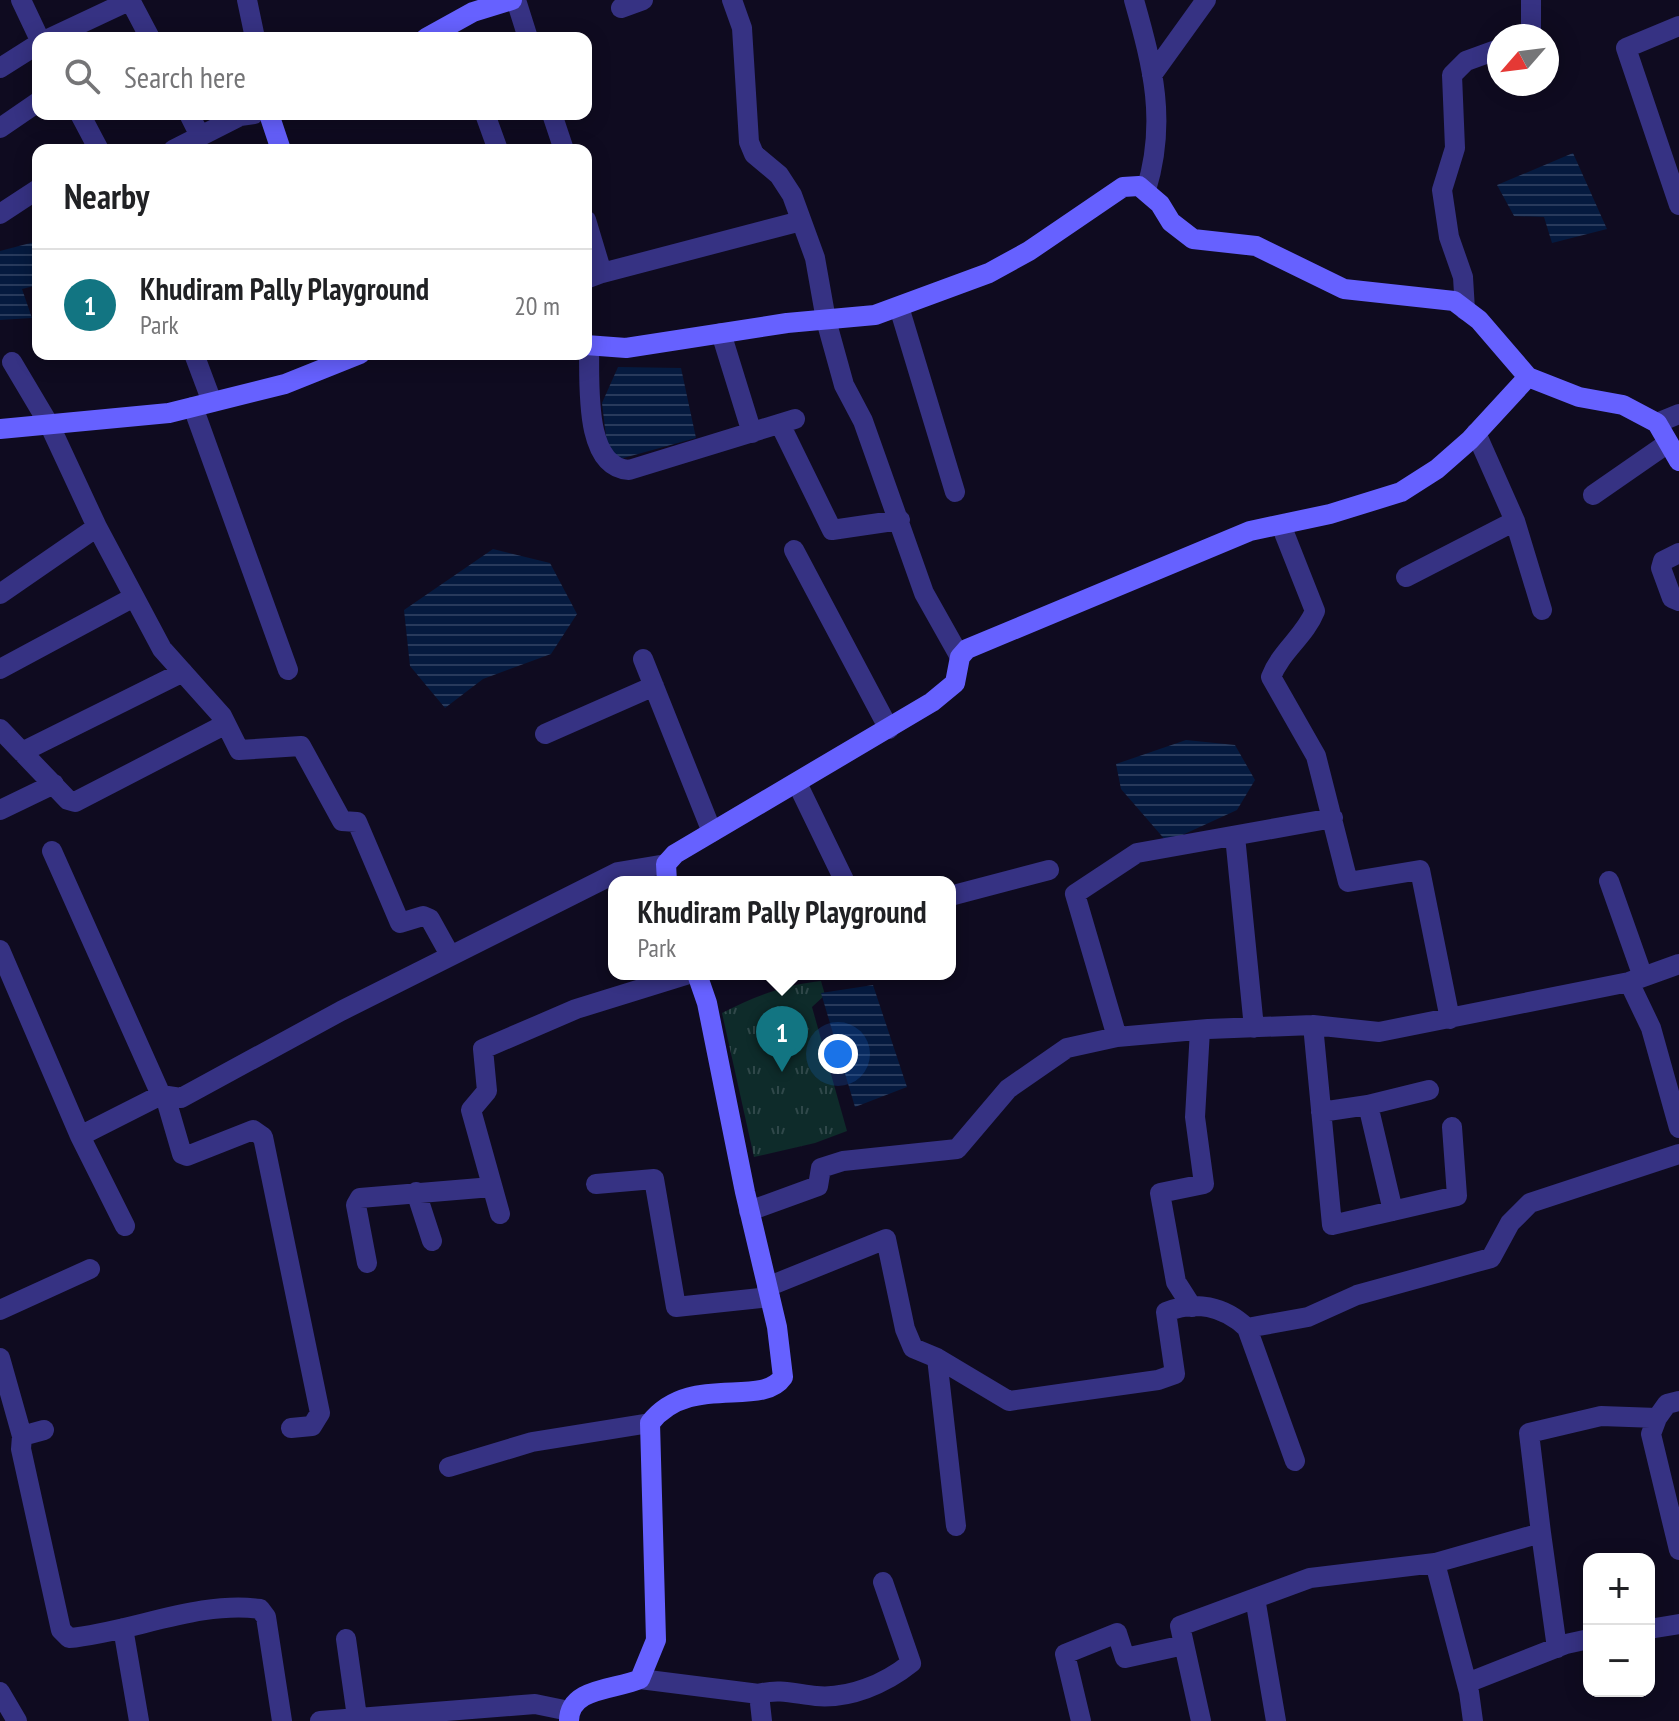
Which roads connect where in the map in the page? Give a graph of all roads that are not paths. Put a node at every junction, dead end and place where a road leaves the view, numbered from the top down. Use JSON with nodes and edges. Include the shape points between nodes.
{"nodes":[{"id":1,"x":21,"y":0,"type":"edge"},
{"id":2,"x":130,"y":0,"type":"edge"},
{"id":3,"x":247,"y":0,"type":"edge"},
{"id":4,"x":643,"y":0,"type":"edge"},
{"id":5,"x":732,"y":0,"type":"edge"},
{"id":6,"x":1134,"y":0,"type":"edge"},
{"id":7,"x":1206,"y":0,"type":"edge"},
{"id":8,"x":507,"y":1,"type":"edge"},
{"id":9,"x":1529,"y":1,"type":"edge"},
{"id":10,"x":621,"y":8,"type":"dead end"},
{"id":11,"x":1531,"y":24,"type":"edge"},
{"id":12,"x":1679,"y":26,"type":"edge"},
{"id":13,"x":455,"y":31,"type":"edge"},
{"id":14,"x":36,"y":32,"type":"edge"},
{"id":15,"x":63,"y":32,"type":"edge"},
{"id":16,"x":147,"y":32,"type":"edge"},
{"id":17,"x":254,"y":32,"type":"edge"},
{"id":18,"x":525,"y":32,"type":"edge"},
{"id":19,"x":32,"y":48,"type":"edge"},
{"id":20,"x":1487,"y":53,"type":"edge"},
{"id":21,"x":0,"y":68,"type":"edge"},
{"id":22,"x":1152,"y":75,"type":"junction"},
{"id":23,"x":32,"y":106,"type":"edge"},
{"id":24,"x":83,"y":120,"type":"edge"},
{"id":25,"x":192,"y":120,"type":"edge"},
{"id":26,"x":232,"y":120,"type":"edge"},
{"id":27,"x":271,"y":120,"type":"edge"},
{"id":28,"x":487,"y":120,"type":"edge"},
{"id":29,"x":554,"y":120,"type":"edge"},
{"id":30,"x":0,"y":128,"type":"edge"},
{"id":31,"x":200,"y":136,"type":"junction"},
{"id":32,"x":96,"y":144,"type":"edge"},
{"id":33,"x":185,"y":144,"type":"edge"},
{"id":34,"x":279,"y":144,"type":"edge"},
{"id":35,"x":496,"y":144,"type":"edge"},
{"id":36,"x":562,"y":144,"type":"edge"},
{"id":37,"x":1146,"y":190,"type":"junction"},
{"id":38,"x":32,"y":193,"type":"edge"},
{"id":39,"x":1679,"y":205,"type":"edge"},
{"id":40,"x":0,"y":214,"type":"edge"},
{"id":41,"x":801,"y":221,"type":"junction"},
{"id":42,"x":594,"y":276,"type":"edge"},
{"id":43,"x":899,"y":307,"type":"junction"},
{"id":44,"x":1465,"y":310,"type":"junction"},
{"id":45,"x":826,"y":320,"type":"junction"},
{"id":46,"x":721,"y":333,"type":"junction"},
{"id":47,"x":592,"y":346,"type":"edge"},
{"id":48,"x":195,"y":360,"type":"edge"},
{"id":49,"x":345,"y":360,"type":"edge"},
{"id":50,"x":588,"y":360,"type":"edge"},
{"id":51,"x":12,"y":362,"type":"dead end"},
{"id":52,"x":1528,"y":377,"type":"junction"},
{"id":53,"x":202,"y":405,"type":"junction"},
{"id":54,"x":1679,"y":414,"type":"edge"},
{"id":55,"x":1657,"y":423,"type":"junction"},
{"id":56,"x":50,"y":426,"type":"junction"},
{"id":57,"x":0,"y":429,"type":"edge"},
{"id":58,"x":752,"y":433,"type":"junction"},
{"id":59,"x":1476,"y":433,"type":"junction"},
{"id":60,"x":1674,"y":452,"type":"edge"},
{"id":61,"x":955,"y":492,"type":"dead end"},
{"id":62,"x":1593,"y":495,"type":"dead end"},
{"id":63,"x":900,"y":520,"type":"junction"},
{"id":64,"x":1515,"y":521,"type":"junction"},
{"id":65,"x":1281,"y":525,"type":"junction"},
{"id":66,"x":97,"y":527,"type":"junction"},
{"id":67,"x":794,"y":550,"type":"dead end"},
{"id":68,"x":1679,"y":553,"type":"edge"},
{"id":69,"x":1406,"y":577,"type":"dead end"},
{"id":70,"x":0,"y":594,"type":"edge"},
{"id":71,"x":134,"y":597,"type":"junction"},
{"id":72,"x":1679,"y":601,"type":"edge"},
{"id":73,"x":1542,"y":610,"type":"dead end"},
{"id":74,"x":960,"y":657,"type":"junction"},
{"id":75,"x":643,"y":659,"type":"dead end"},
{"id":76,"x":0,"y":669,"type":"edge"},
{"id":77,"x":288,"y":670,"type":"dead end"},
{"id":78,"x":183,"y":672,"type":"junction"},
{"id":79,"x":654,"y":686,"type":"junction"},
{"id":80,"x":226,"y":724,"type":"junction"},
{"id":81,"x":0,"y":729,"type":"edge"},
{"id":82,"x":889,"y":729,"type":"junction"},
{"id":83,"x":545,"y":734,"type":"dead end"},
{"id":84,"x":22,"y":752,"type":"junction"},
{"id":85,"x":797,"y":783,"type":"junction"},
{"id":86,"x":54,"y":784,"type":"junction"},
{"id":87,"x":0,"y":810,"type":"edge"},
{"id":88,"x":1333,"y":818,"type":"junction"},
{"id":89,"x":712,"y":832,"type":"junction"},
{"id":90,"x":1235,"y":836,"type":"junction"},
{"id":91,"x":52,"y":851,"type":"dead end"},
{"id":92,"x":1049,"y":870,"type":"dead end"},
{"id":93,"x":666,"y":873,"type":"edge"},
{"id":94,"x":610,"y":876,"type":"edge"},
{"id":95,"x":842,"y":876,"type":"edge"},
{"id":96,"x":608,"y":877,"type":"edge"},
{"id":97,"x":1609,"y":881,"type":"dead end"},
{"id":98,"x":956,"y":894,"type":"edge"},
{"id":99,"x":0,"y":950,"type":"edge"},
{"id":100,"x":450,"y":955,"type":"junction"},
{"id":101,"x":1679,"y":964,"type":"edge"},
{"id":102,"x":1636,"y":979,"type":"junction"},
{"id":103,"x":669,"y":980,"type":"edge"},
{"id":104,"x":699,"y":980,"type":"edge"},
{"id":105,"x":1450,"y":1019,"type":"junction"},
{"id":106,"x":1313,"y":1025,"type":"junction"},
{"id":107,"x":1254,"y":1028,"type":"junction"},
{"id":108,"x":1200,"y":1030,"type":"junction"},
{"id":109,"x":1117,"y":1037,"type":"junction"},
{"id":110,"x":1429,"y":1090,"type":"dead end"},
{"id":111,"x":163,"y":1096,"type":"junction"},
{"id":112,"x":1368,"y":1105,"type":"junction"},
{"id":113,"x":1321,"y":1112,"type":"junction"},
{"id":114,"x":1452,"y":1127,"type":"dead end"},
{"id":115,"x":1679,"y":1128,"type":"edge"},
{"id":116,"x":80,"y":1136,"type":"junction"},
{"id":117,"x":1679,"y":1154,"type":"edge"},
{"id":118,"x":596,"y":1184,"type":"dead end"},
{"id":119,"x":492,"y":1187,"type":"junction"},
{"id":120,"x":416,"y":1192,"type":"junction"},
{"id":121,"x":749,"y":1211,"type":"junction"},
{"id":122,"x":1393,"y":1211,"type":"junction"},
{"id":123,"x":500,"y":1214,"type":"dead end"},
{"id":124,"x":125,"y":1226,"type":"dead end"},
{"id":125,"x":432,"y":1241,"type":"dead end"},
{"id":126,"x":367,"y":1263,"type":"dead end"},
{"id":127,"x":90,"y":1269,"type":"dead end"},
{"id":128,"x":769,"y":1292,"type":"junction"},
{"id":129,"x":1192,"y":1307,"type":"junction"},
{"id":130,"x":0,"y":1310,"type":"edge"},
{"id":131,"x":1247,"y":1328,"type":"junction"},
{"id":132,"x":0,"y":1358,"type":"edge"},
{"id":133,"x":937,"y":1358,"type":"junction"},
{"id":134,"x":1679,"y":1401,"type":"edge"},
{"id":135,"x":1657,"y":1418,"type":"junction"},
{"id":136,"x":650,"y":1423,"type":"junction"},
{"id":137,"x":291,"y":1428,"type":"dead end"},
{"id":138,"x":44,"y":1430,"type":"dead end"},
{"id":139,"x":22,"y":1436,"type":"junction"},
{"id":140,"x":1295,"y":1461,"type":"dead end"},
{"id":141,"x":449,"y":1467,"type":"dead end"},
{"id":142,"x":1673,"y":1505,"type":"edge"},
{"id":143,"x":956,"y":1526,"type":"dead end"},
{"id":144,"x":1541,"y":1533,"type":"junction"},
{"id":145,"x":1679,"y":1550,"type":"edge"},
{"id":146,"x":1435,"y":1563,"type":"junction"},
{"id":147,"x":883,"y":1582,"type":"dead end"},
{"id":148,"x":1255,"y":1598,"type":"junction"},
{"id":149,"x":1679,"y":1624,"type":"edge"},
{"id":150,"x":123,"y":1628,"type":"junction"},
{"id":151,"x":1655,"y":1628,"type":"edge"},
{"id":152,"x":346,"y":1639,"type":"dead end"},
{"id":153,"x":1583,"y":1641,"type":"edge"},
{"id":154,"x":1184,"y":1645,"type":"junction"},
{"id":155,"x":1557,"y":1648,"type":"junction"},
{"id":156,"x":640,"y":1679,"type":"junction"},
{"id":157,"x":1467,"y":1683,"type":"junction"},
{"id":158,"x":0,"y":1692,"type":"edge"},
{"id":159,"x":759,"y":1694,"type":"junction"},
{"id":160,"x":569,"y":1716,"type":"edge"},
{"id":161,"x":357,"y":1717,"type":"junction"},
{"id":162,"x":17,"y":1721,"type":"edge"},
{"id":163,"x":139,"y":1721,"type":"edge"},
{"id":164,"x":282,"y":1721,"type":"edge"},
{"id":165,"x":320,"y":1721,"type":"edge"},
{"id":166,"x":762,"y":1721,"type":"edge"},
{"id":167,"x":1081,"y":1721,"type":"edge"},
{"id":168,"x":1201,"y":1721,"type":"edge"},
{"id":169,"x":1276,"y":1721,"type":"edge"},
{"id":170,"x":1473,"y":1721,"type":"edge"}],
"edges":[{"from":1,"to":14,"type":"street"},
{"from":2,"to":15,"type":"street"},
{"from":2,"to":16,"type":"street"},
{"from":3,"to":17,"type":"street"},
{"from":4,"to":10,"type":"street"},
{"from":5,"to":41,"type":"street","via":[[742,28],[749,142],[762,163],[779,175]]},
{"from":6,"to":22,"type":"street"},
{"from":7,"to":22,"type":"street"},
{"from":8,"to":13,"type":"street"},
{"from":8,"to":18,"type":"street"},
{"from":9,"to":11,"type":"street"},
{"from":12,"to":39,"type":"street","via":[[1626,48]]},
{"from":19,"to":21,"type":"street"},
{"from":20,"to":44,"type":"street","via":[[1466,61],[1452,75],[1455,148],[1442,190],[1449,237],[1463,277]]},
{"from":22,"to":37,"type":"street","via":[[1157,154]]},
{"from":23,"to":30,"type":"street"},
{"from":24,"to":32,"type":"street"},
{"from":25,"to":31,"type":"street"},
{"from":26,"to":31,"type":"street"},
{"from":27,"to":34,"type":"street"},
{"from":28,"to":35,"type":"street"},
{"from":29,"to":36,"type":"street"},
{"from":31,"to":33,"type":"street"},
{"from":37,"to":43,"type":"street","via":[[1123,187],[989,273]]},
{"from":37,"to":44,"type":"street","via":[[1171,222],[1193,239],[1256,246],[1344,289],[1454,301]]},
{"from":38,"to":40,"type":"street"},
{"from":41,"to":42,"type":"street"},
{"from":41,"to":45,"type":"street","via":[[815,258]]},
{"from":43,"to":45,"type":"street"},
{"from":43,"to":61,"type":"street"},
{"from":44,"to":52,"type":"street"},
{"from":45,"to":46,"type":"street"},
{"from":45,"to":63,"type":"street","via":[[844,385]]},
{"from":46,"to":47,"type":"street","via":[[626,348]]},
{"from":46,"to":58,"type":"street"},
{"from":48,"to":53,"type":"street"},
{"from":49,"to":53,"type":"street","via":[[285,384]]},
{"from":50,"to":58,"type":"street","via":[[590,404],[601,455],[616,469],[629,470]]},
{"from":51,"to":56,"type":"street"},
{"from":52,"to":55,"type":"street","via":[[1579,397],[1623,405]]},
{"from":52,"to":59,"type":"street"},
{"from":53,"to":56,"type":"street"},
{"from":53,"to":77,"type":"street"},
{"from":54,"to":55,"type":"street"},
{"from":55,"to":60,"type":"street"},
{"from":56,"to":57,"type":"street"},
{"from":56,"to":66,"type":"street"},
{"from":58,"to":63,"type":"street","via":[[787,421],[832,530]]},
{"from":59,"to":64,"type":"street"},
{"from":59,"to":65,"type":"street","via":[[1437,469],[1401,492]]},
{"from":60,"to":62,"type":"street"},
{"from":63,"to":74,"type":"street","via":[[924,593]]},
{"from":64,"to":69,"type":"street"},
{"from":64,"to":73,"type":"street"},
{"from":65,"to":74,"type":"street","via":[[1222,542],[986,640]]},
{"from":65,"to":88,"type":"street","via":[[1315,611],[1276,662],[1271,677],[1316,756]]},
{"from":66,"to":70,"type":"street"},
{"from":66,"to":71,"type":"street"},
{"from":67,"to":82,"type":"street"},
{"from":68,"to":72,"type":"street","via":[[1663,561],[1661,568],[1672,598]]},
{"from":71,"to":76,"type":"street"},
{"from":71,"to":78,"type":"street","via":[[162,649]]},
{"from":74,"to":82,"type":"street","via":[[955,683]]},
{"from":75,"to":79,"type":"street"},
{"from":78,"to":80,"type":"street"},
{"from":78,"to":84,"type":"street"},
{"from":79,"to":83,"type":"street"},
{"from":79,"to":89,"type":"street"},
{"from":80,"to":86,"type":"street","via":[[84,799],[68,800]]},
{"from":80,"to":100,"type":"street","via":[[239,750],[301,746],[342,821],[357,822],[400,923],[430,919]]},
{"from":81,"to":84,"type":"street"},
{"from":82,"to":85,"type":"street"},
{"from":84,"to":86,"type":"street"},
{"from":85,"to":89,"type":"street"},
{"from":85,"to":95,"type":"street"},
{"from":86,"to":87,"type":"street"},
{"from":88,"to":90,"type":"street"},
{"from":88,"to":105,"type":"street","via":[[1348,882],[1420,870]]},
{"from":89,"to":93,"type":"street","via":[[675,854]]},
{"from":90,"to":107,"type":"street"},
{"from":90,"to":109,"type":"street","via":[[1137,853],[1075,894]]},
{"from":91,"to":111,"type":"street"},
{"from":92,"to":98,"type":"street"},
{"from":93,"to":94,"type":"street"},
{"from":96,"to":100,"type":"street"},
{"from":97,"to":102,"type":"street"},
{"from":99,"to":116,"type":"street"},
{"from":100,"to":111,"type":"street","via":[[181,1098]]},
{"from":101,"to":102,"type":"street"},
{"from":102,"to":105,"type":"street"},
{"from":102,"to":115,"type":"street"},
{"from":103,"to":119,"type":"street","via":[[589,1004],[483,1049],[487,1091],[471,1110]]},
{"from":104,"to":121,"type":"street"},
{"from":105,"to":106,"type":"street","via":[[1379,1032]]},
{"from":106,"to":107,"type":"street"},
{"from":106,"to":113,"type":"street"},
{"from":107,"to":108,"type":"street"},
{"from":108,"to":109,"type":"street"},
{"from":108,"to":129,"type":"street","via":[[1195,1117],[1204,1184],[1160,1193],[1176,1282]]},
{"from":109,"to":121,"type":"street","via":[[1067,1048],[1008,1089],[957,1149],[843,1161],[821,1168],[818,1186]]},
{"from":110,"to":112,"type":"street"},
{"from":111,"to":116,"type":"street"},
{"from":111,"to":137,"type":"street","via":[[182,1154],[253,1130],[263,1137],[320,1413],[312,1426]]},
{"from":112,"to":113,"type":"street"},
{"from":112,"to":122,"type":"street"},
{"from":113,"to":122,"type":"street","via":[[1332,1225]]},
{"from":114,"to":122,"type":"street","via":[[1457,1196]]},
{"from":116,"to":124,"type":"street"},
{"from":117,"to":131,"type":"street","via":[[1530,1203],[1510,1223],[1491,1258],[1357,1295],[1308,1317]]},
{"from":118,"to":128,"type":"street","via":[[654,1179],[676,1307]]},
{"from":119,"to":120,"type":"street"},
{"from":119,"to":123,"type":"street"},
{"from":120,"to":125,"type":"street"},
{"from":120,"to":126,"type":"street","via":[[360,1198],[356,1205]]},
{"from":121,"to":128,"type":"street"},
{"from":127,"to":130,"type":"street"},
{"from":128,"to":133,"type":"street","via":[[886,1239],[913,1348]]},
{"from":128,"to":136,"type":"street","via":[[784,1371],[780,1381],[767,1388],[677,1399]]},
{"from":129,"to":131,"type":"street","via":[[1218,1307]]},
{"from":129,"to":133,"type":"street","via":[[1166,1312],[1175,1374],[1158,1380],[1009,1401]]},
{"from":131,"to":140,"type":"street"},
{"from":132,"to":139,"type":"street"},
{"from":133,"to":143,"type":"street"},
{"from":134,"to":135,"type":"street","via":[[1667,1404]]},
{"from":135,"to":142,"type":"street","via":[[1651,1434]]},
{"from":135,"to":144,"type":"street","via":[[1601,1416],[1529,1433]]},
{"from":136,"to":141,"type":"street","via":[[532,1442]]},
{"from":136,"to":156,"type":"street","via":[[656,1640]]},
{"from":138,"to":139,"type":"street"},
{"from":139,"to":150,"type":"street","via":[[61,1630],[69,1638]]},
{"from":142,"to":145,"type":"street"},
{"from":144,"to":146,"type":"street"},
{"from":144,"to":155,"type":"street"},
{"from":146,"to":148,"type":"street","via":[[1310,1578]]},
{"from":146,"to":157,"type":"street"},
{"from":147,"to":159,"type":"street","via":[[911,1663],[847,1696],[773,1690]]},
{"from":148,"to":154,"type":"street","via":[[1180,1626]]},
{"from":148,"to":169,"type":"street"},
{"from":149,"to":151,"type":"street"},
{"from":150,"to":163,"type":"street"},
{"from":150,"to":164,"type":"street","via":[[244,1607],[260,1609],[266,1617]]},
{"from":152,"to":161,"type":"street"},
{"from":153,"to":155,"type":"street"},
{"from":154,"to":167,"type":"street","via":[[1125,1658],[1117,1633],[1065,1654]]},
{"from":154,"to":168,"type":"street"},
{"from":155,"to":157,"type":"street"},
{"from":156,"to":159,"type":"street"},
{"from":156,"to":160,"type":"street","via":[[580,1698]]},
{"from":157,"to":170,"type":"street"},
{"from":158,"to":162,"type":"street"},
{"from":159,"to":166,"type":"street"},
{"from":160,"to":161,"type":"street","via":[[535,1704]]},
{"from":161,"to":165,"type":"street"}]}
